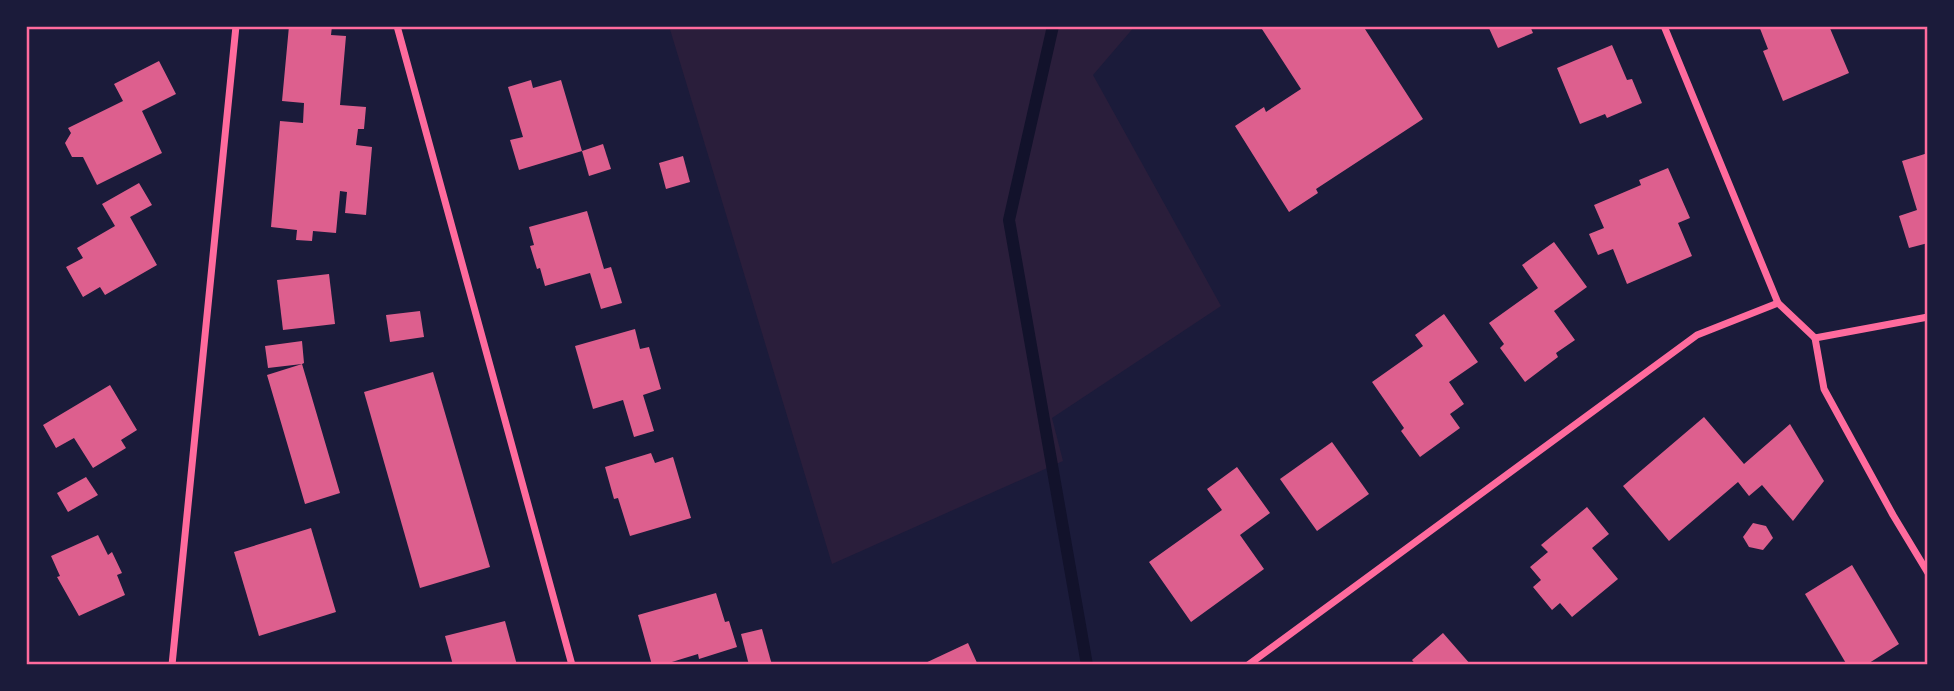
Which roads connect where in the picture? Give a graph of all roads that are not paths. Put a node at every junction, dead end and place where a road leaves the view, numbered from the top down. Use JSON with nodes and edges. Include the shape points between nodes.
{"nodes":[{"id":1,"x":236,"y":26,"type":"edge"},
{"id":2,"x":397,"y":26,"type":"edge"},
{"id":3,"x":1664,"y":26,"type":"edge"},
{"id":4,"x":1779,"y":303,"type":"junction"},
{"id":5,"x":1928,"y":317,"type":"edge"},
{"id":6,"x":1815,"y":338,"type":"junction"},
{"id":7,"x":1928,"y":573,"type":"edge"},
{"id":8,"x":172,"y":665,"type":"edge"},
{"id":9,"x":572,"y":665,"type":"edge"},
{"id":10,"x":1248,"y":665,"type":"edge"}],
"edges":[{"from":1,"to":8,"type":"street"},
{"from":2,"to":9,"type":"street"},
{"from":3,"to":4,"type":"street"},
{"from":4,"to":6,"type":"street"},
{"from":4,"to":10,"type":"street","via":[[1697,335]]},
{"from":5,"to":6,"type":"street"},
{"from":6,"to":7,"type":"street","via":[[1824,389]]}]}
